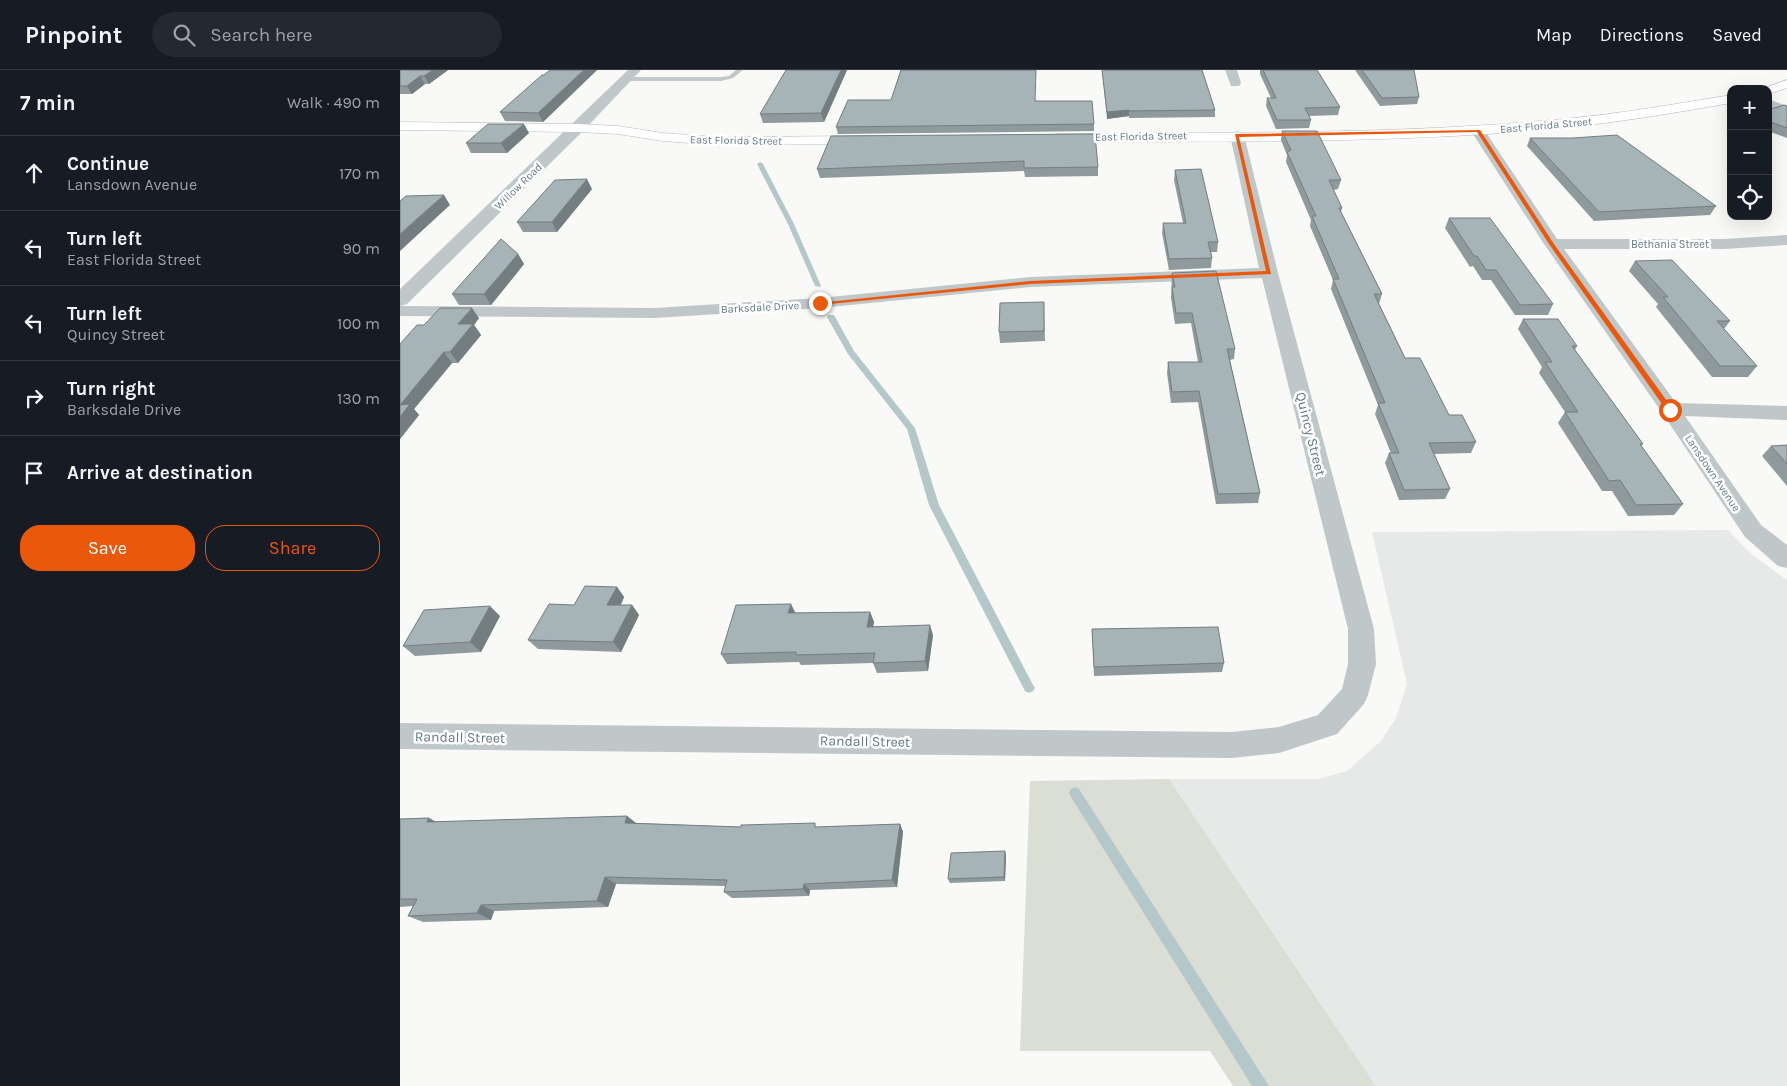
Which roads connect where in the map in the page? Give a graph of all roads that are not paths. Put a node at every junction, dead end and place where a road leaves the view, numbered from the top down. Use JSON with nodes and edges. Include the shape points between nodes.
{"nodes":[{"id":1,"x":740,"y":70,"type":"edge"},
{"id":2,"x":1231,"y":70,"type":"edge"},
{"id":3,"x":630,"y":75,"type":"edge"},
{"id":4,"x":1235,"y":83,"type":"dead end"},
{"id":5,"x":1787,"y":84,"type":"edge"},
{"id":6,"x":1772,"y":89,"type":"edge"},
{"id":7,"x":1727,"y":100,"type":"edge"},
{"id":8,"x":1772,"y":104,"type":"edge"},
{"id":9,"x":1787,"y":110,"type":"edge"},
{"id":10,"x":400,"y":126,"type":"edge"},
{"id":11,"x":578,"y":128,"type":"junction"},
{"id":12,"x":1478,"y":131,"type":"junction"},
{"id":13,"x":1237,"y":135,"type":"junction"},
{"id":14,"x":1042,"y":138,"type":"edge"},
{"id":15,"x":883,"y":140,"type":"edge"},
{"id":16,"x":1787,"y":240,"type":"edge"},
{"id":17,"x":1552,"y":244,"type":"junction"},
{"id":18,"x":1269,"y":273,"type":"junction"},
{"id":19,"x":400,"y":300,"type":"edge"},
{"id":20,"x":400,"y":311,"type":"edge"},
{"id":21,"x":1670,"y":410,"type":"junction"},
{"id":22,"x":1787,"y":413,"type":"edge"},
{"id":23,"x":1787,"y":559,"type":"edge"},
{"id":24,"x":1327,"y":725,"type":"joint"},
{"id":25,"x":400,"y":736,"type":"edge"}],
"edges":[{"from":1,"to":3,"type":"lane","via":[[731,78],[721,79]]},
{"from":2,"to":4,"type":"street"},
{"from":3,"to":11,"type":"street","name":"Willow Road"},
{"from":5,"to":6,"type":"main road"},
{"from":7,"to":12,"type":"main road","name":"East Florida Street","via":[[1595,122]]},
{"from":8,"to":9,"type":"street"},
{"from":10,"to":11,"type":"main road","name":"East Florida Street"},
{"from":11,"to":15,"type":"main road","name":"East Florida Street","via":[[718,141]]},
{"from":11,"to":19,"type":"street","name":"Willow Road"},
{"from":12,"to":13,"type":"main road","name":"East Florida Street"},
{"from":12,"to":17,"type":"street","name":"Lansdown Avenue"},
{"from":13,"to":14,"type":"main road","name":"East Florida Street"},
{"from":13,"to":18,"type":"street","name":"Quincy Street"},
{"from":16,"to":17,"type":"street","name":"Bethania Street","via":[[1724,244]]},
{"from":17,"to":21,"type":"street","name":"Lansdown Avenue"},
{"from":18,"to":20,"type":"street","name":"Barksdale Drive","via":[[1030,282],[820,303],[654,313]]},
{"from":18,"to":24,"type":"street","name":"Quincy Street","via":[[1360,629],[1362,664],[1354,695]]},
{"from":21,"to":22,"type":"street"},
{"from":21,"to":23,"type":"street","name":"Lansdown Avenue","via":[[1753,531]]},
{"from":24,"to":25,"type":"street","name":"Randall Street","via":[[1279,740],[1232,745]]}]}
